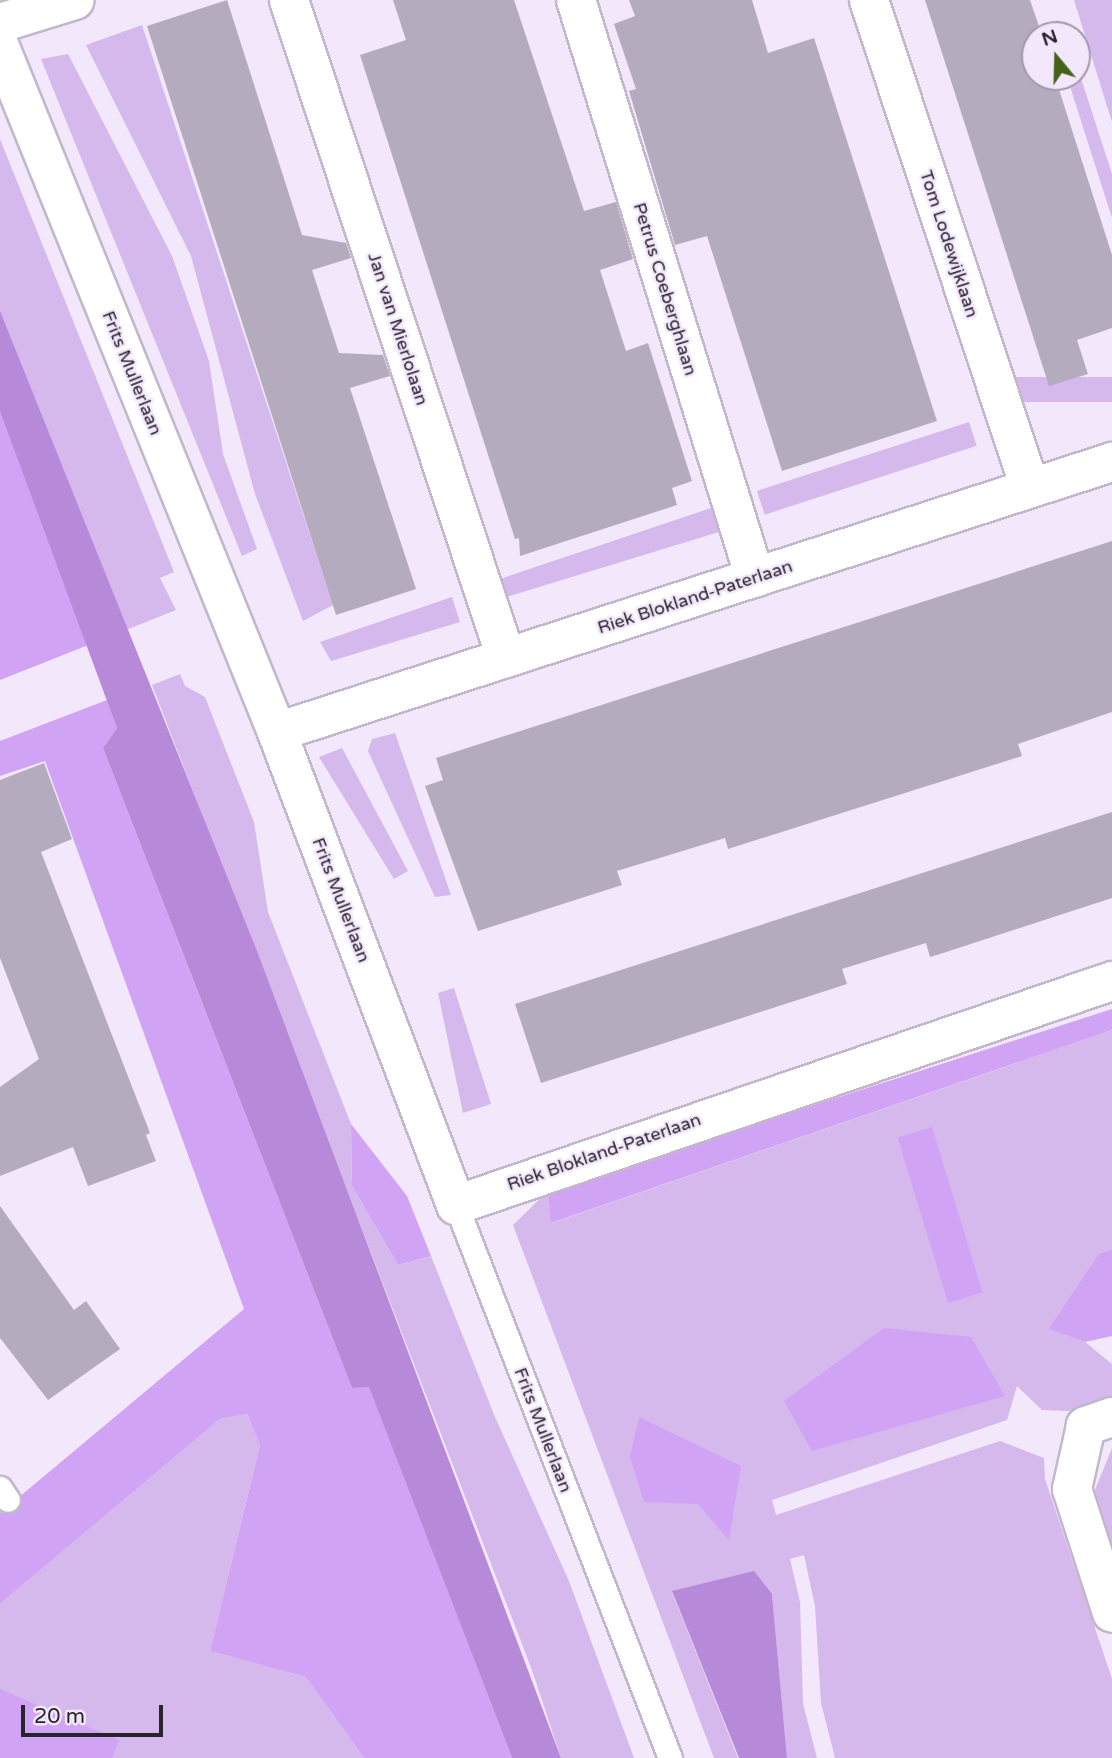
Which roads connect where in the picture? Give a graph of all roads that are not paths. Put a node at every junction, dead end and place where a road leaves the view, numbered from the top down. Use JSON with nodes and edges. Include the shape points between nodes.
{"nodes":[{"id":1,"x":75,"y":0,"type":"edge"},
{"id":2,"x":289,"y":0,"type":"edge"},
{"id":3,"x":576,"y":0,"type":"edge"},
{"id":4,"x":869,"y":0,"type":"edge"},
{"id":5,"x":0,"y":23,"type":"edge"},
{"id":6,"x":0,"y":47,"type":"edge"},
{"id":7,"x":1112,"y":462,"type":"edge"},
{"id":8,"x":1030,"y":488,"type":"junction"},
{"id":9,"x":755,"y":578,"type":"junction"},
{"id":10,"x":506,"y":657,"type":"junction"},
{"id":11,"x":277,"y":732,"type":"junction"},
{"id":12,"x":1112,"y":981,"type":"edge"},
{"id":13,"x":456,"y":1205,"type":"junction"},
{"id":14,"x":1112,"y":1417,"type":"edge"},
{"id":15,"x":1112,"y":1614,"type":"edge"},
{"id":16,"x":670,"y":1758,"type":"edge"}],
"edges":[{"from":1,"to":5,"type":"street"},
{"from":2,"to":10,"type":"street","name":"Jan van Mierlolaan"},
{"from":3,"to":9,"type":"street","name":"Petrus Coeberghlaan"},
{"from":4,"to":8,"type":"street","name":"Tom Lodewijklaan"},
{"from":6,"to":11,"type":"street","name":"Frits Mullerlaan"},
{"from":7,"to":8,"type":"street","name":"Riek Blokland-Paterlaan"},
{"from":8,"to":9,"type":"street","name":"Riek Blokland-Paterlaan"},
{"from":9,"to":10,"type":"street","name":"Riek Blokland-Paterlaan"},
{"from":10,"to":11,"type":"street","name":"Riek Blokland-Paterlaan"},
{"from":11,"to":13,"type":"street","name":"Frits Mullerlaan"},
{"from":12,"to":13,"type":"street","name":"Riek Blokland-Paterlaan"},
{"from":13,"to":16,"type":"lane","name":"Frits Mullerlaan"},
{"from":14,"to":15,"type":"street","via":[[1086,1426],[1072,1489]]}]}
